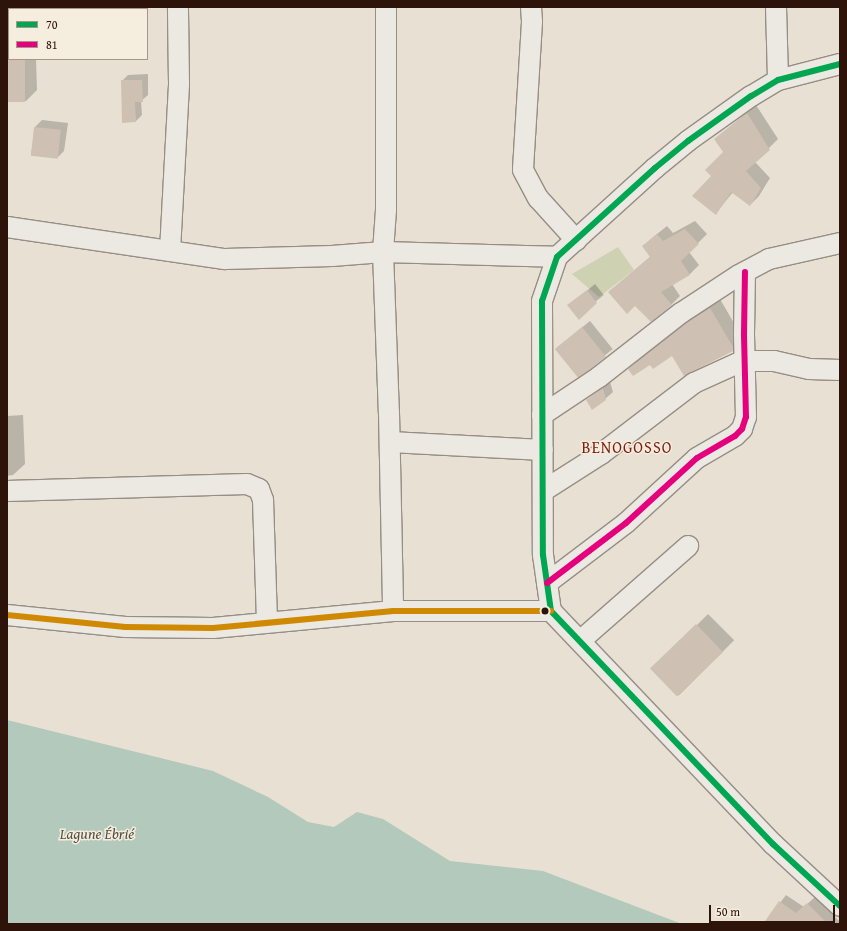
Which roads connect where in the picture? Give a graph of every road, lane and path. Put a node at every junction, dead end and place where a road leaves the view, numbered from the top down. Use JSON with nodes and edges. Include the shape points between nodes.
{"nodes":[{"id":1,"x":178,"y":7,"type":"edge"},
{"id":2,"x":386,"y":7,"type":"edge"},
{"id":3,"x":531,"y":7,"type":"edge"},
{"id":4,"x":776,"y":7,"type":"edge"},
{"id":5,"x":840,"y":64,"type":"edge"},
{"id":6,"x":778,"y":80,"type":"junction"},
{"id":7,"x":7,"y":227,"type":"edge"},
{"id":8,"x":576,"y":240,"type":"junction"},
{"id":9,"x":840,"y":243,"type":"edge"},
{"id":10,"x":170,"y":251,"type":"junction"},
{"id":11,"x":383,"y":252,"type":"junction"},
{"id":12,"x":557,"y":256,"type":"junction"},
{"id":13,"x":745,"y":272,"type":"junction"},
{"id":14,"x":745,"y":360,"type":"junction"},
{"id":15,"x":840,"y":370,"type":"edge"},
{"id":16,"x":542,"y":415,"type":"junction"},
{"id":17,"x":390,"y":442,"type":"junction"},
{"id":18,"x":543,"y":450,"type":"junction"},
{"id":19,"x":7,"y":491,"type":"edge"},
{"id":20,"x":543,"y":491,"type":"junction"},
{"id":21,"x":688,"y":546,"type":"dead end"},
{"id":22,"x":547,"y":583,"type":"junction"},
{"id":23,"x":393,"y":611,"type":"junction"},
{"id":24,"x":551,"y":611,"type":"junction"},
{"id":25,"x":7,"y":615,"type":"edge"},
{"id":26,"x":268,"y":621,"type":"junction"},
{"id":27,"x":580,"y":641,"type":"junction"},
{"id":28,"x":840,"y":906,"type":"edge"}],
"edges":[{"from":1,"to":10,"type":"street","via":[[179,83]]},
{"from":2,"to":11,"type":"street","via":[[386,210]]},
{"from":3,"to":8,"type":"street","via":[[523,170],[538,198]]},
{"from":4,"to":6,"type":"street"},
{"from":5,"to":6,"type":"street"},
{"from":6,"to":8,"type":"street","via":[[750,96],[688,141]]},
{"from":7,"to":10,"type":"street"},
{"from":8,"to":12,"type":"street"},
{"from":9,"to":13,"type":"street","via":[[769,259]]},
{"from":10,"to":11,"type":"street","via":[[225,259]]},
{"from":11,"to":12,"type":"street"},
{"from":11,"to":17,"type":"street"},
{"from":12,"to":16,"type":"street","via":[[542,302]]},
{"from":13,"to":14,"type":"street"},
{"from":13,"to":16,"type":"street","via":[[681,313],[599,377]]},
{"from":14,"to":15,"type":"street","via":[[774,361],[809,369]]},
{"from":14,"to":20,"type":"street","via":[[694,383],[601,454]]},
{"from":14,"to":22,"type":"street","via":[[746,418],[742,429],[735,436],[697,458],[626,523]]},
{"from":16,"to":18,"type":"street"},
{"from":17,"to":18,"type":"street"},
{"from":17,"to":23,"type":"street"},
{"from":18,"to":20,"type":"street"},
{"from":19,"to":26,"type":"street","via":[[247,484],[259,489],[263,500]]},
{"from":20,"to":22,"type":"street"},
{"from":21,"to":27,"type":"street"},
{"from":22,"to":24,"type":"street"},
{"from":23,"to":24,"type":"street"},
{"from":23,"to":26,"type":"street"},
{"from":24,"to":27,"type":"street"},
{"from":25,"to":26,"type":"street","via":[[125,627],[213,628]]},
{"from":27,"to":28,"type":"street","via":[[773,844]]}]}
